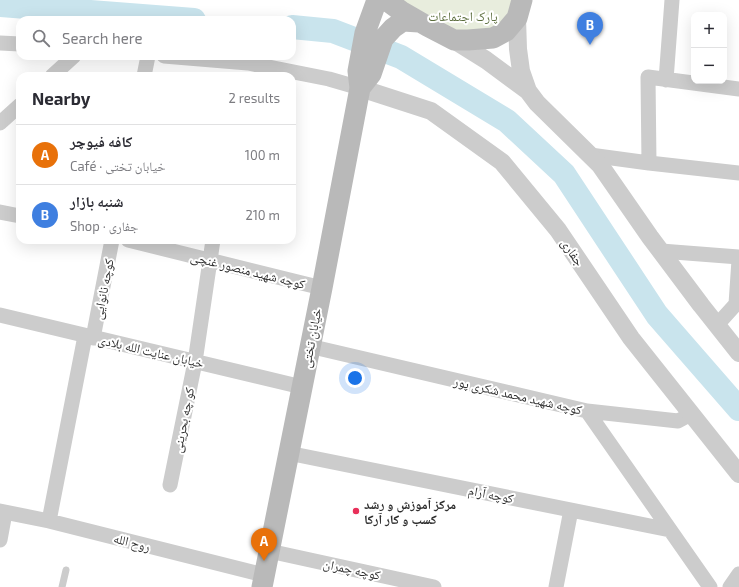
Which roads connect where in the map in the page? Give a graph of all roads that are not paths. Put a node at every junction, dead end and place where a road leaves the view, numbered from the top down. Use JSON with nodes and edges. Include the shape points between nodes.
{"nodes":[{"id":1,"x":378,"y":0,"type":"edge"},
{"id":2,"x":386,"y":0,"type":"edge"},
{"id":3,"x":672,"y":0,"type":"edge"},
{"id":4,"x":520,"y":9,"type":"edge"},
{"id":5,"x":419,"y":22,"type":"junction"},
{"id":6,"x":374,"y":36,"type":"junction"},
{"id":7,"x":454,"y":40,"type":"junction"},
{"id":8,"x":0,"y":43,"type":"edge"},
{"id":9,"x":16,"y":44,"type":"edge"},
{"id":10,"x":70,"y":60,"type":"edge"},
{"id":11,"x":147,"y":60,"type":"edge"},
{"id":12,"x":187,"y":60,"type":"edge"},
{"id":13,"x":238,"y":69,"type":"edge"},
{"id":14,"x":56,"y":72,"type":"edge"},
{"id":15,"x":145,"y":72,"type":"edge"},
{"id":16,"x":294,"y":72,"type":"edge"},
{"id":17,"x":296,"y":72,"type":"edge"},
{"id":18,"x":363,"y":78,"type":"junction"},
{"id":19,"x":666,"y":80,"type":"junction"},
{"id":20,"x":739,"y":89,"type":"edge"},
{"id":21,"x":528,"y":91,"type":"junction"},
{"id":22,"x":16,"y":109,"type":"edge"},
{"id":23,"x":0,"y":123,"type":"edge"},
{"id":24,"x":590,"y":155,"type":"junction"},
{"id":25,"x":649,"y":164,"type":"junction"},
{"id":26,"x":739,"y":173,"type":"edge"},
{"id":27,"x":0,"y":212,"type":"edge"},
{"id":28,"x":16,"y":215,"type":"edge"},
{"id":29,"x":111,"y":244,"type":"edge"},
{"id":30,"x":144,"y":244,"type":"edge"},
{"id":31,"x":212,"y":244,"type":"edge"},
{"id":32,"x":660,"y":250,"type":"junction"},
{"id":33,"x":739,"y":259,"type":"edge"},
{"id":34,"x":210,"y":260,"type":"junction"},
{"id":35,"x":322,"y":288,"type":"junction"},
{"id":36,"x":0,"y":315,"type":"edge"},
{"id":37,"x":717,"y":325,"type":"junction"},
{"id":38,"x":89,"y":337,"type":"junction"},
{"id":39,"x":310,"y":346,"type":"junction"},
{"id":40,"x":739,"y":353,"type":"edge"},
{"id":41,"x":194,"y":362,"type":"junction"},
{"id":42,"x":302,"y":387,"type":"junction"},
{"id":43,"x":588,"y":411,"type":"junction"},
{"id":44,"x":691,"y":414,"type":"junction"},
{"id":45,"x":288,"y":453,"type":"junction"},
{"id":46,"x":739,"y":474,"type":"edge"},
{"id":47,"x":170,"y":485,"type":"dead end"},
{"id":48,"x":571,"y":510,"type":"junction"},
{"id":49,"x":3,"y":512,"type":"edge"},
{"id":50,"x":49,"y":521,"type":"junction"},
{"id":51,"x":670,"y":530,"type":"junction"},
{"id":52,"x":0,"y":540,"type":"edge"},
{"id":53,"x":269,"y":551,"type":"junction"},
{"id":54,"x":66,"y":570,"type":"dead end"},
{"id":55,"x":739,"y":574,"type":"edge"},
{"id":56,"x":263,"y":581,"type":"edge"},
{"id":57,"x":62,"y":587,"type":"edge"},
{"id":58,"x":434,"y":587,"type":"edge"},
{"id":59,"x":556,"y":587,"type":"edge"},
{"id":60,"x":710,"y":587,"type":"edge"},
{"id":61,"x":730,"y":587,"type":"edge"}],
"edges":[{"from":1,"to":6,"type":"main road","name":"خیابان تختی"},
{"from":2,"to":5,"type":"main road"},
{"from":3,"to":19,"type":"street"},
{"from":4,"to":7,"type":"main road","via":[[506,31],[493,38]]},
{"from":4,"to":21,"type":"street","via":[[518,49],[521,71]]},
{"from":5,"to":6,"type":"main road","via":[[403,21]]},
{"from":5,"to":7,"type":"main road"},
{"from":6,"to":18,"type":"main road","name":"خیابان تختی"},
{"from":7,"to":21,"type":"street"},
{"from":8,"to":9,"type":"street"},
{"from":10,"to":14,"type":"street"},
{"from":11,"to":15,"type":"street"},
{"from":12,"to":13,"type":"street"},
{"from":13,"to":16,"type":"street","via":[[248,63]]},
{"from":17,"to":18,"type":"street","via":[[329,79]]},
{"from":18,"to":35,"type":"main road","name":"خیابان تختی"},
{"from":18,"to":44,"type":"street","name":"جفاری","via":[[431,111],[502,162],[558,230],[630,338]]},
{"from":19,"to":20,"type":"street"},
{"from":19,"to":25,"type":"street","via":[[648,77]]},
{"from":21,"to":24,"type":"street"},
{"from":22,"to":23,"type":"street"},
{"from":24,"to":25,"type":"street"},
{"from":24,"to":32,"type":"street","via":[[600,165]]},
{"from":25,"to":26,"type":"street"},
{"from":27,"to":28,"type":"street"},
{"from":29,"to":38,"type":"street","name":"کوچه نانوایی"},
{"from":30,"to":34,"type":"street","name":"کوچه شهید منصور غنچی"},
{"from":31,"to":34,"type":"street","name":"کو چه بحرینی"},
{"from":32,"to":33,"type":"street"},
{"from":32,"to":37,"type":"street"},
{"from":33,"to":37,"type":"street","via":[[736,304]]},
{"from":34,"to":35,"type":"street","name":"کوچه شهید منصور غنچی"},
{"from":34,"to":41,"type":"street","name":"کو چه بحرینی"},
{"from":35,"to":39,"type":"main road","name":"خیابان تختی"},
{"from":36,"to":38,"type":"street","name":"خیابان عنایت الله بلادی"},
{"from":37,"to":40,"type":"street"},
{"from":38,"to":41,"type":"street","name":"خیابان عنایت الله بلادی"},
{"from":38,"to":50,"type":"street","name":"کوچه نانوایی"},
{"from":39,"to":42,"type":"main road","name":"خیابان تختی"},
{"from":39,"to":43,"type":"street","name":"کوچه شهید محمد شکری پور"},
{"from":41,"to":42,"type":"street","name":"خیابان عنایت الله بلادی"},
{"from":41,"to":47,"type":"street","name":"کو چه بحرینی"},
{"from":42,"to":45,"type":"main road","name":"خیابان تختی"},
{"from":43,"to":44,"type":"street","via":[[678,421]]},
{"from":43,"to":51,"type":"street","name":"کوچه شهید محمد شکری پور"},
{"from":44,"to":46,"type":"street","name":"جفاری"},
{"from":45,"to":48,"type":"street","name":"کوچه آرام"},
{"from":45,"to":53,"type":"main road","name":"خیابان تختی"},
{"from":48,"to":51,"type":"street","name":"کوچه آرام"},
{"from":48,"to":59,"type":"street"},
{"from":49,"to":50,"type":"street","name":"روح الله"},
{"from":49,"to":52,"type":"street"},
{"from":50,"to":56,"type":"street","name":"روح الله"},
{"from":51,"to":60,"type":"street","name":"کوچه شهید محمد شکری پور"},
{"from":53,"to":56,"type":"main road","name":"خیابان تختی"},
{"from":53,"to":58,"type":"street","name":"کوچه چمران"},
{"from":54,"to":57,"type":"lane"},
{"from":55,"to":61,"type":"street"}]}
